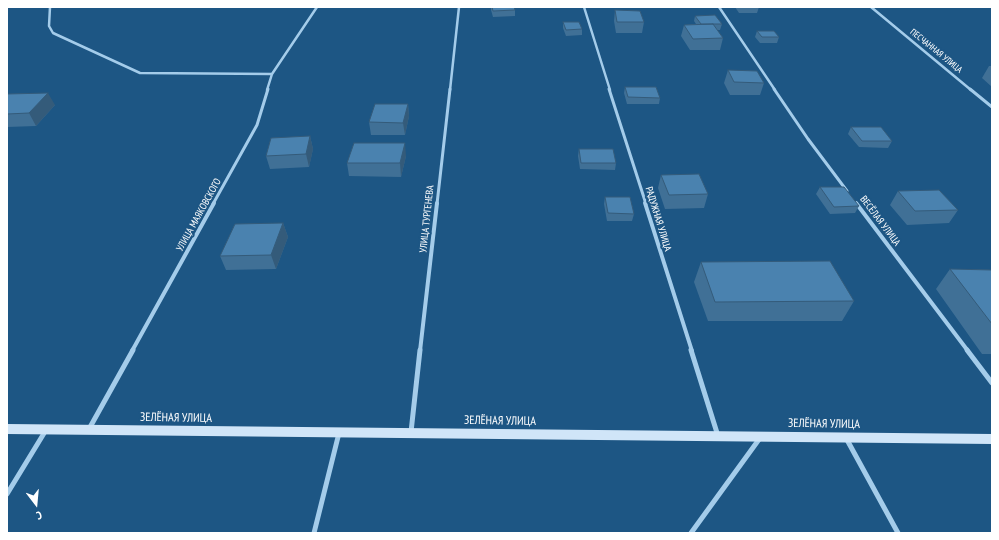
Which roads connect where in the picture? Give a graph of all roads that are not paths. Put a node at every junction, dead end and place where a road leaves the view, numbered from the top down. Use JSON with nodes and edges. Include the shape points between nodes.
{"nodes":[{"id":1,"x":50,"y":7,"type":"edge"},
{"id":2,"x":317,"y":7,"type":"edge"},
{"id":3,"x":459,"y":7,"type":"edge"},
{"id":4,"x":584,"y":7,"type":"edge"},
{"id":5,"x":719,"y":7,"type":"edge"},
{"id":6,"x":871,"y":7,"type":"edge"},
{"id":7,"x":272,"y":74,"type":"junction"},
{"id":8,"x":992,"y":107,"type":"edge"},
{"id":9,"x":850,"y":195,"type":"edge"},
{"id":10,"x":855,"y":201,"type":"edge"},
{"id":11,"x":992,"y":383,"type":"edge"},
{"id":12,"x":7,"y":429,"type":"edge"},
{"id":13,"x":46,"y":430,"type":"junction"},
{"id":14,"x":89,"y":430,"type":"junction"},
{"id":15,"x":339,"y":432,"type":"junction"},
{"id":16,"x":411,"y":433,"type":"junction"},
{"id":17,"x":718,"y":436,"type":"junction"},
{"id":18,"x":761,"y":437,"type":"junction"},
{"id":19,"x":846,"y":438,"type":"junction"},
{"id":20,"x":992,"y":439,"type":"edge"},
{"id":21,"x":7,"y":494,"type":"edge"},
{"id":22,"x":314,"y":533,"type":"edge"},
{"id":23,"x":691,"y":533,"type":"edge"},
{"id":24,"x":898,"y":533,"type":"edge"}],
"edges":[{"from":1,"to":7,"type":"street","via":[[49,26],[53,33],[140,73]]},
{"from":2,"to":7,"type":"street","name":"УЛИЦА МАЯКОВСКОГО"},
{"from":3,"to":16,"type":"street","name":"УЛИЦА ТУРГЕНЕВА"},
{"from":4,"to":17,"type":"street","name":"РАДУЖНАЯ УЛИЦА"},
{"from":5,"to":9,"type":"street","name":"ВЕСЁЛАЯ УЛИЦА"},
{"from":6,"to":8,"type":"street","name":"ПЕСЧАННАЯ УЛИЦА"},
{"from":7,"to":14,"type":"street","name":"УЛИЦА МАЯКОВСКОГО","via":[[257,125]]},
{"from":10,"to":11,"type":"street","name":"ВЕСЁЛАЯ УЛИЦА"},
{"from":12,"to":13,"type":"main road","name":"ЗЕЛЁНАЯ УЛИЦА"},
{"from":13,"to":14,"type":"main road","name":"ЗЕЛЁНАЯ УЛИЦА"},
{"from":13,"to":21,"type":"street"},
{"from":14,"to":15,"type":"main road","name":"ЗЕЛЁНАЯ УЛИЦА"},
{"from":15,"to":16,"type":"main road","name":"ЗЕЛЁНАЯ УЛИЦА"},
{"from":15,"to":22,"type":"street"},
{"from":16,"to":17,"type":"main road","name":"ЗЕЛЁНАЯ УЛИЦА"},
{"from":17,"to":18,"type":"main road","name":"ЗЕЛЁНАЯ УЛИЦА"},
{"from":18,"to":19,"type":"main road","name":"ЗЕЛЁНАЯ УЛИЦА"},
{"from":18,"to":23,"type":"street"},
{"from":19,"to":20,"type":"main road","name":"ЗЕЛЁНАЯ УЛИЦА"},
{"from":19,"to":24,"type":"street"}]}
